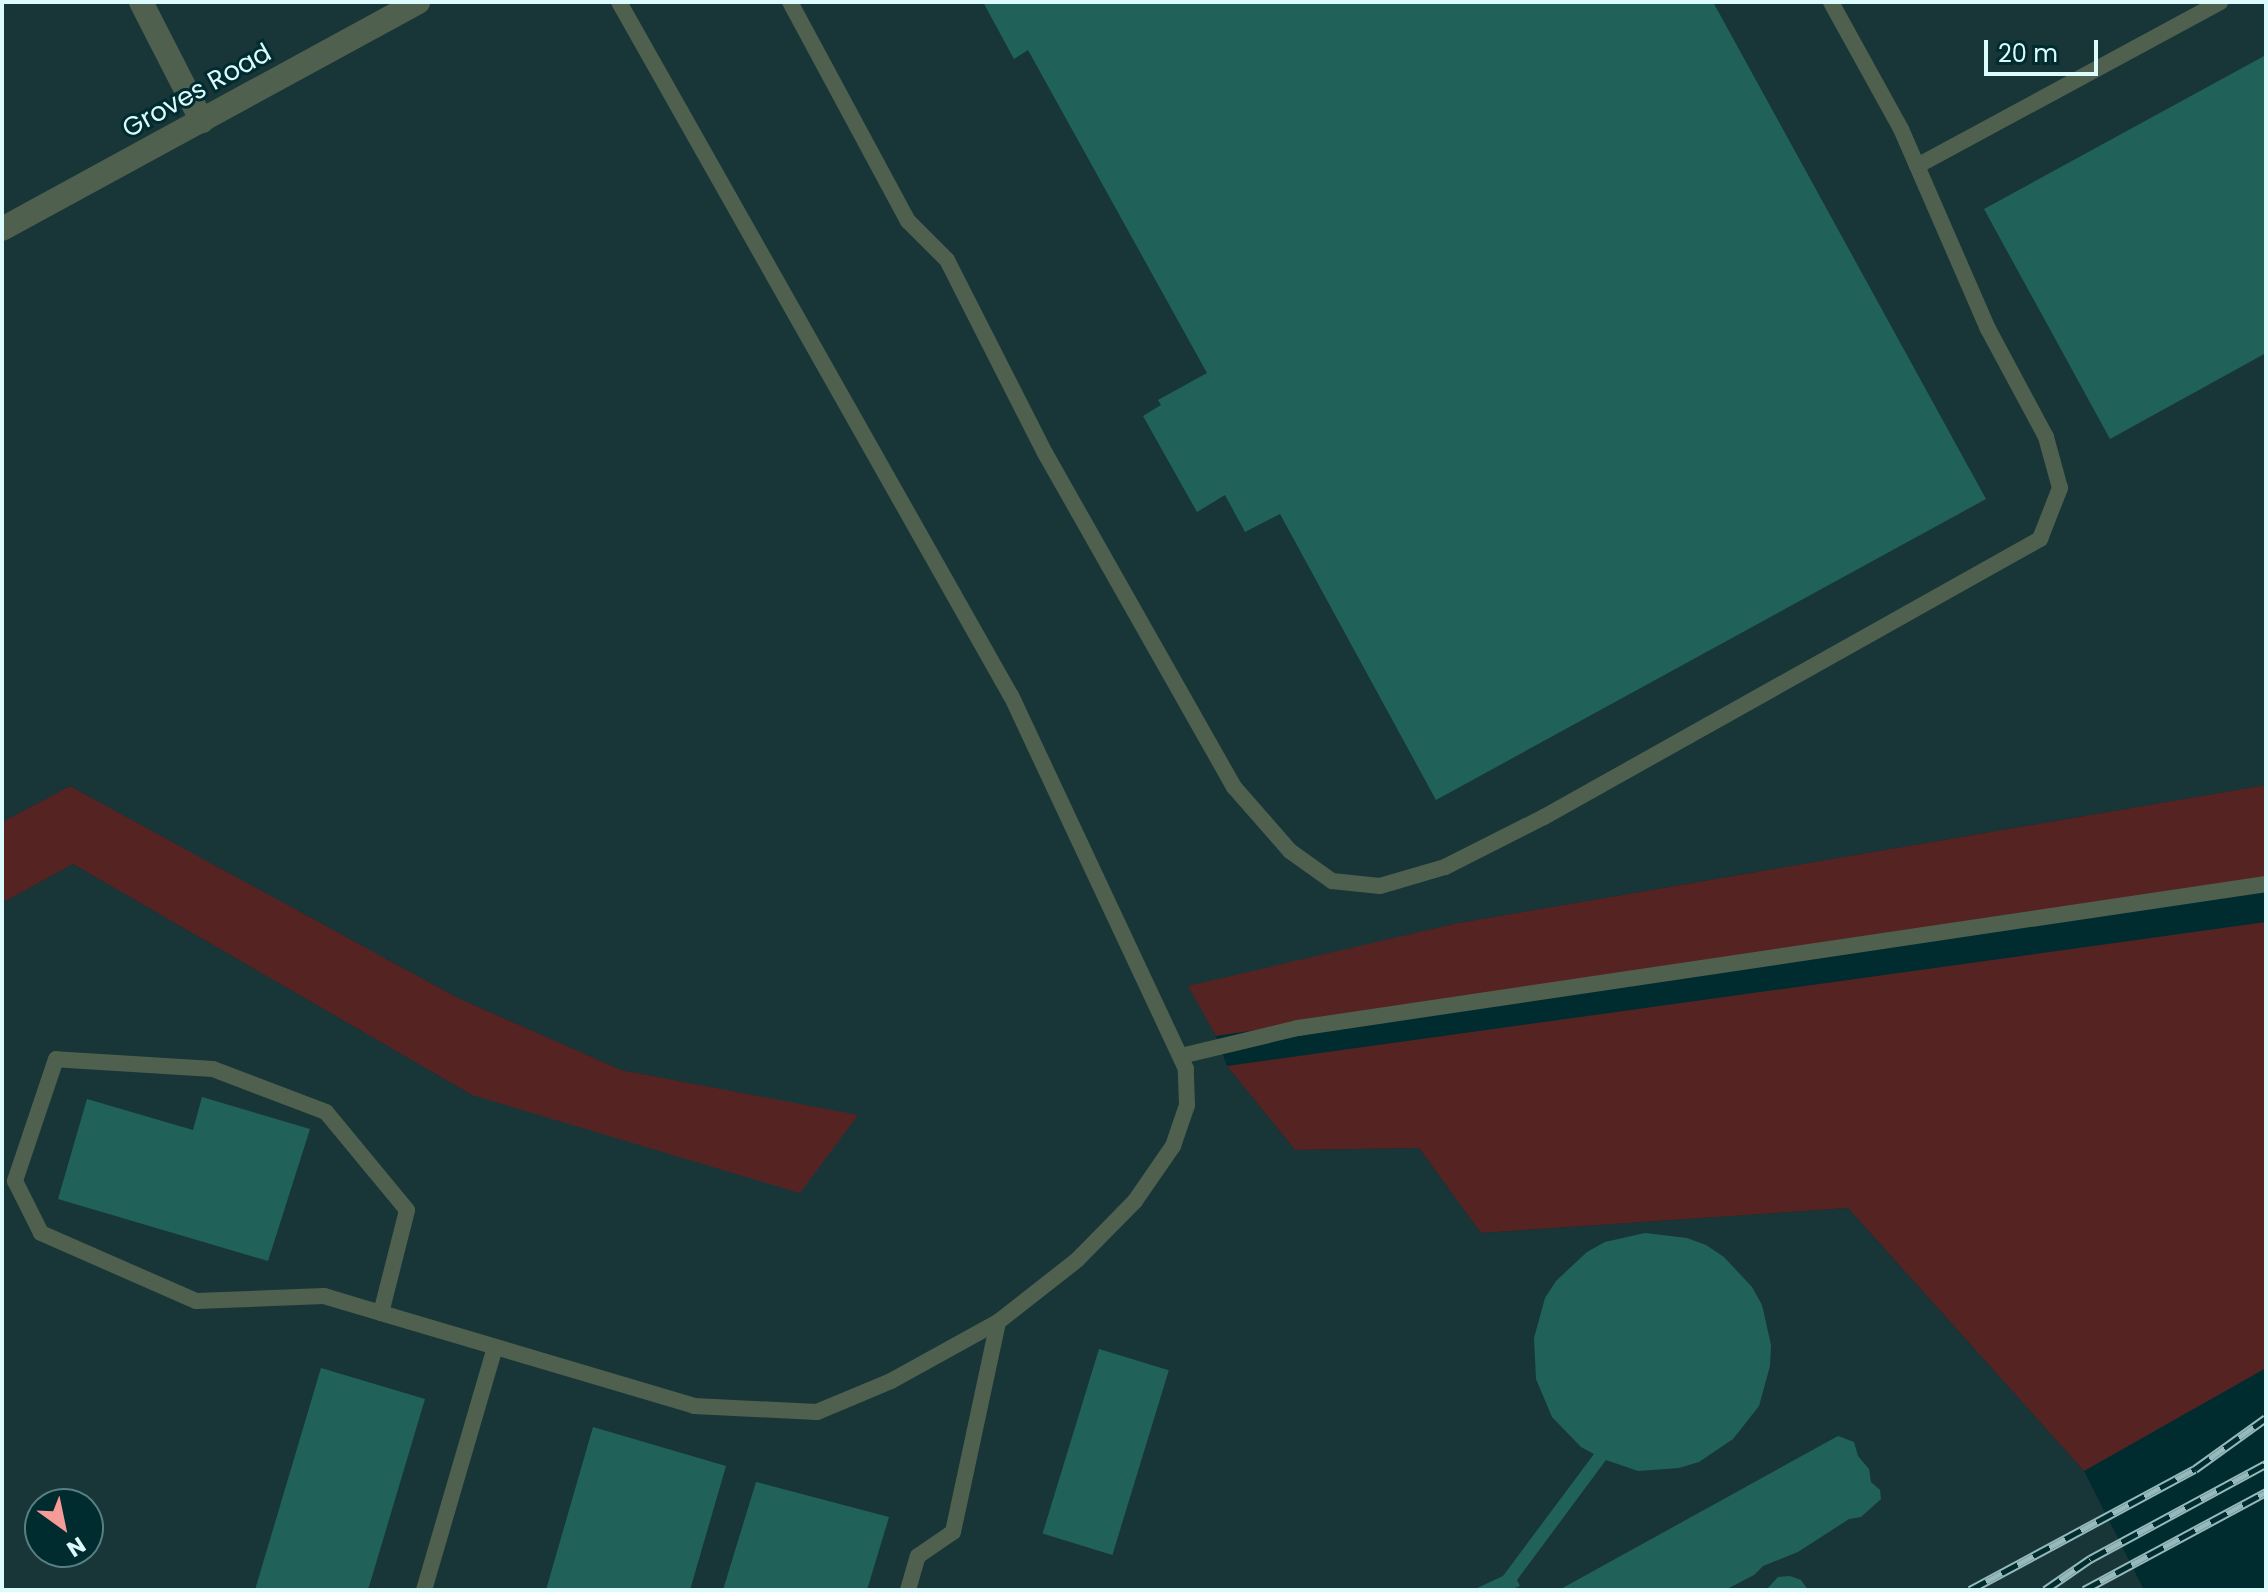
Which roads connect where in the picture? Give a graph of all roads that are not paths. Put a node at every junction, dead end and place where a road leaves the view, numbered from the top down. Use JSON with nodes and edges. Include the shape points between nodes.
{"nodes":[{"id":1,"x":141,"y":2,"type":"edge"},
{"id":2,"x":418,"y":2,"type":"edge"},
{"id":3,"x":619,"y":2,"type":"edge"},
{"id":4,"x":790,"y":2,"type":"edge"},
{"id":5,"x":1831,"y":2,"type":"edge"},
{"id":6,"x":2220,"y":2,"type":"edge"},
{"id":7,"x":202,"y":121,"type":"junction"},
{"id":8,"x":1917,"y":166,"type":"junction"},
{"id":9,"x":2,"y":229,"type":"edge"},
{"id":10,"x":2266,"y":884,"type":"edge"},
{"id":11,"x":1181,"y":1056,"type":"junction"},
{"id":12,"x":381,"y":1313,"type":"junction"},
{"id":13,"x":998,"y":1322,"type":"junction"},
{"id":14,"x":495,"y":1347,"type":"junction"},
{"id":15,"x":424,"y":1590,"type":"edge"},
{"id":16,"x":908,"y":1590,"type":"edge"}],
"edges":[{"from":1,"to":7,"type":"street"},
{"from":2,"to":7,"type":"street","name":"Groves Road"},
{"from":3,"to":11,"type":"lane","via":[[1011,696]]},
{"from":4,"to":8,"type":"lane","via":[[908,221],[947,260],[1045,453],[1234,787],[1290,851],[1332,881],[1380,886],[1445,867],[1544,817],[2040,539],[2060,488],[2046,437],[1988,329]]},
{"from":5,"to":8,"type":"lane"},
{"from":6,"to":8,"type":"lane"},
{"from":7,"to":9,"type":"street","name":"Groves Road"},
{"from":10,"to":11,"type":"lane","via":[[1298,1028]]},
{"from":11,"to":13,"type":"lane","via":[[1187,1105],[1165,1157],[1135,1201],[1077,1260]]},
{"from":12,"to":12,"type":"lane","via":[[324,1296],[196,1301],[41,1233],[15,1181],[56,1059],[213,1069],[326,1112],[407,1210]]},
{"from":12,"to":14,"type":"lane"},
{"from":13,"to":14,"type":"lane","via":[[891,1381],[817,1412],[694,1406]]},
{"from":13,"to":16,"type":"lane","via":[[953,1532],[918,1556]]},
{"from":14,"to":15,"type":"lane"}]}
